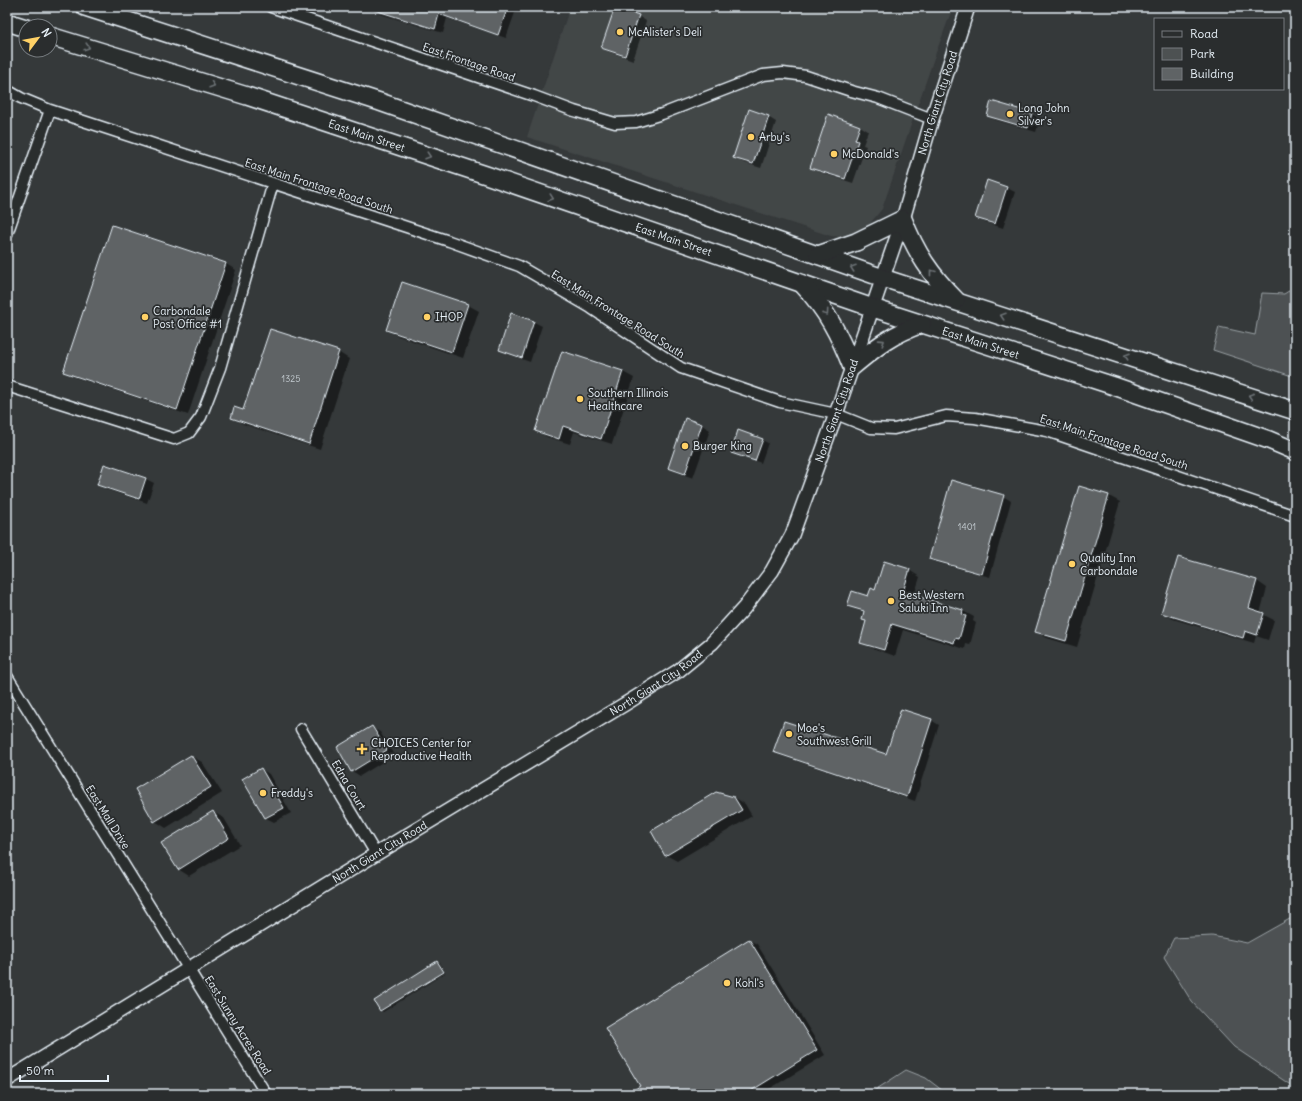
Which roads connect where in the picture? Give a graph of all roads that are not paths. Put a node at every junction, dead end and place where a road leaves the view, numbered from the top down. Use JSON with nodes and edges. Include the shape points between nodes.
{"nodes":[{"id":1,"x":85,"y":7,"type":"edge"},
{"id":2,"x":271,"y":7,"type":"edge"},
{"id":3,"x":968,"y":7,"type":"edge"},
{"id":4,"x":7,"y":22,"type":"edge"},
{"id":5,"x":18,"y":25,"type":"edge"},
{"id":6,"x":58,"y":38,"type":"edge"},
{"id":7,"x":7,"y":90,"type":"edge"},
{"id":8,"x":50,"y":110,"type":"junction"},
{"id":9,"x":932,"y":119,"type":"junction"},
{"id":10,"x":273,"y":183,"type":"junction"},
{"id":11,"x":903,"y":219,"type":"junction"},
{"id":12,"x":7,"y":234,"type":"edge"},
{"id":13,"x":818,"y":255,"type":"junction"},
{"id":14,"x":883,"y":278,"type":"junction"},
{"id":15,"x":801,"y":283,"type":"junction"},
{"id":16,"x":958,"y":301,"type":"junction"},
{"id":17,"x":873,"y":308,"type":"junction"},
{"id":18,"x":922,"y":324,"type":"junction"},
{"id":19,"x":852,"y":367,"type":"junction"},
{"id":20,"x":7,"y":386,"type":"edge"},
{"id":21,"x":1295,"y":411,"type":"edge"},
{"id":22,"x":836,"y":414,"type":"junction"},
{"id":23,"x":1295,"y":451,"type":"edge"},
{"id":24,"x":1295,"y":516,"type":"edge"},
{"id":25,"x":7,"y":676,"type":"edge"},
{"id":26,"x":301,"y":729,"type":"dead end"},
{"id":27,"x":376,"y":854,"type":"junction"},
{"id":28,"x":189,"y":969,"type":"junction"},
{"id":29,"x":7,"y":1080,"type":"edge"},
{"id":30,"x":266,"y":1094,"type":"edge"}],
"edges":[{"from":1,"to":13,"type":"highway","via":[[380,102]]},
{"from":2,"to":9,"type":"street","name":"East Frontage Road","via":[[615,123],[636,122],[763,75],[782,73],[806,76],[878,98]]},
{"from":3,"to":9,"type":"street","name":"North Giant City Road"},
{"from":4,"to":5,"type":"highway"},
{"from":6,"to":15,"type":"highway","name":"East Main Street","one_way":true,"via":[[247,96]]},
{"from":7,"to":8,"type":"street","name":"East Main Frontage Road South"},
{"from":8,"to":10,"type":"street","name":"East Main Frontage Road South"},
{"from":8,"to":12,"type":"street"},
{"from":9,"to":11,"type":"street","name":"North Giant City Road"},
{"from":10,"to":20,"type":"street","via":[[220,368],[201,417],[189,433],[174,439]]},
{"from":10,"to":22,"type":"street","name":"East Main Frontage Road South","via":[[518,266],[591,308],[681,368],[780,402]]},
{"from":11,"to":13,"type":"highway","via":[[856,242]]},
{"from":11,"to":14,"type":"street","name":"North Giant City Road"},
{"from":16,"to":11,"type":"highway","one_way":true,"via":[[920,256]]},
{"from":14,"to":13,"type":"highway","one_way":true},
{"from":14,"to":16,"type":"highway"},
{"from":14,"to":17,"type":"street","name":"North Giant City Road"},
{"from":15,"to":17,"type":"highway","name":"East Main Street"},
{"from":15,"to":19,"type":"highway","one_way":true,"via":[[830,320]]},
{"from":21,"to":16,"type":"highway","one_way":true},
{"from":17,"to":18,"type":"highway","name":"East Main Street"},
{"from":17,"to":19,"type":"street","name":"North Giant City Road"},
{"from":19,"to":18,"type":"highway","one_way":true,"via":[[884,341],[905,329]]},
{"from":18,"to":23,"type":"highway","name":"East Main Street","via":[[1114,386]]},
{"from":19,"to":22,"type":"street","name":"North Giant City Road"},
{"from":22,"to":24,"type":"street","name":"East Main Frontage Road South","via":[[871,428],[894,429],[946,416],[975,418],[1048,431]]},
{"from":22,"to":27,"type":"street","name":"North Giant City Road","via":[[789,541],[772,571],[744,608],[712,643],[678,671]]},
{"from":25,"to":28,"type":"street","name":"East Mall Drive"},
{"from":26,"to":27,"type":"street","name":"Edna Court"},
{"from":27,"to":28,"type":"street","name":"North Giant City Road"},
{"from":28,"to":29,"type":"street","name":"North Giant City Road"},
{"from":28,"to":30,"type":"street","name":"East Sunny Acres Road"}]}
